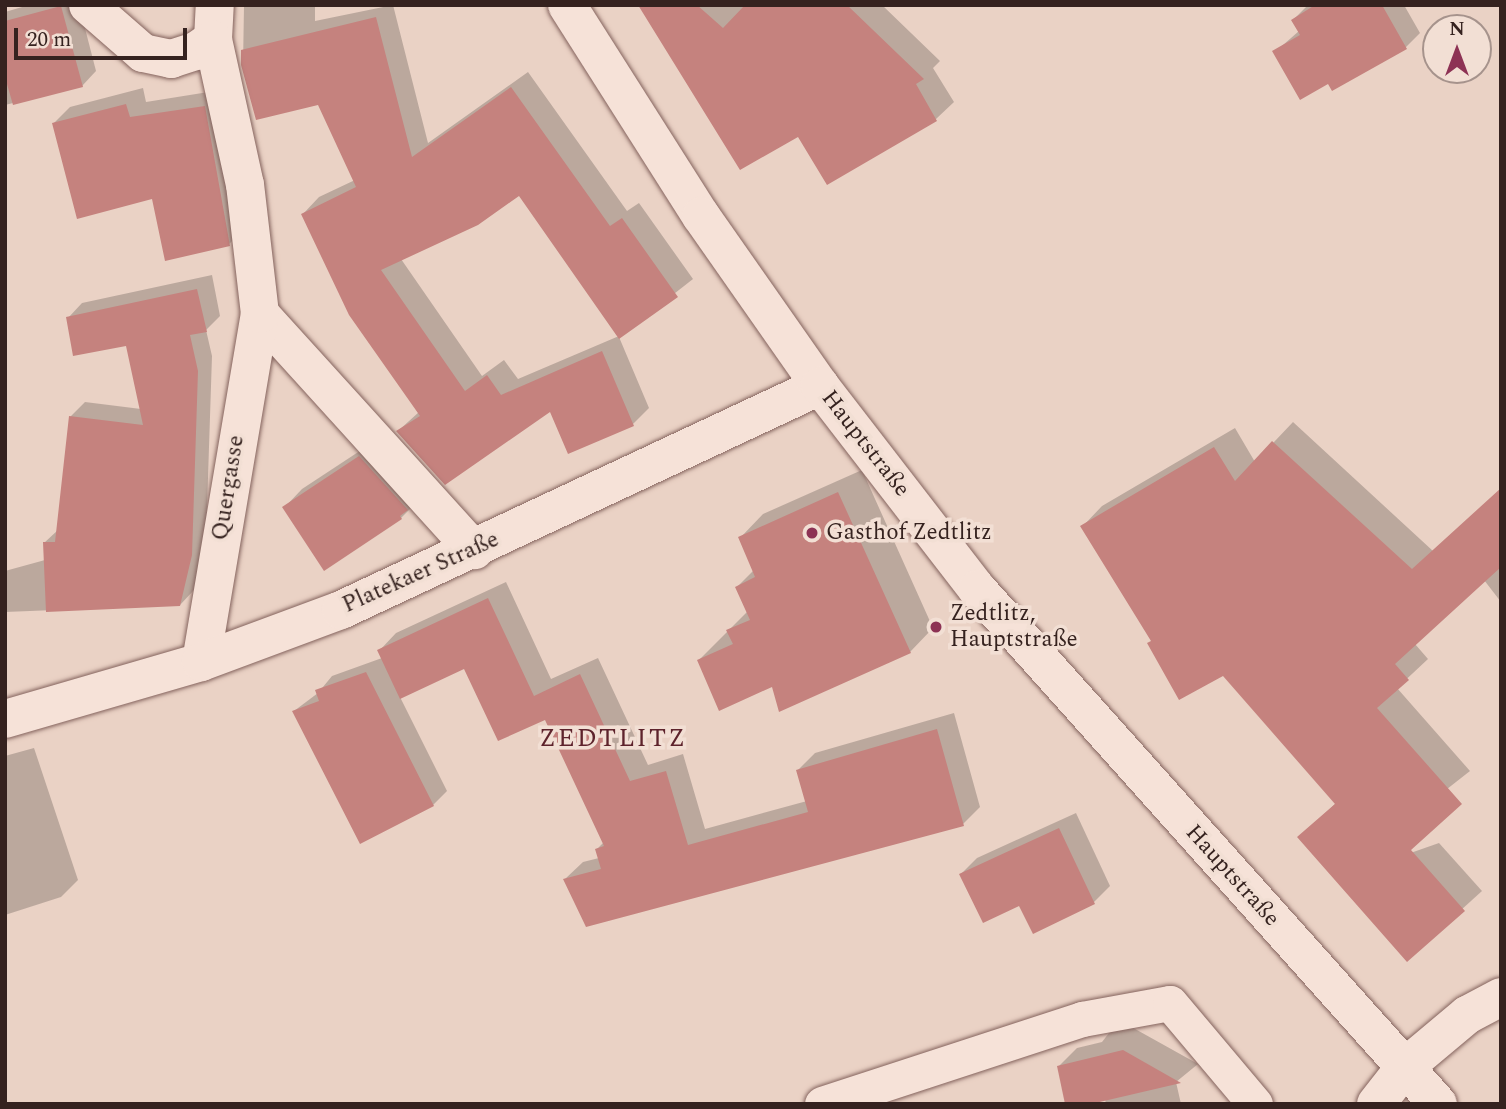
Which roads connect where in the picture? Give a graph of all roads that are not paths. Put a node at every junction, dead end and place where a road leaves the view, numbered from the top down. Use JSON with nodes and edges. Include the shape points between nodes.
{"nodes":[{"id":1,"x":88,"y":5,"type":"edge"},
{"id":2,"x":568,"y":5,"type":"edge"},
{"id":3,"x":214,"y":22,"type":"edge"},
{"id":4,"x":260,"y":314,"type":"junction"},
{"id":5,"x":820,"y":386,"type":"junction"},
{"id":6,"x":474,"y":550,"type":"junction"},
{"id":7,"x":201,"y":662,"type":"junction"},
{"id":8,"x":5,"y":719,"type":"edge"},
{"id":9,"x":1501,"y":996,"type":"edge"},
{"id":10,"x":1405,"y":1067,"type":"junction"},
{"id":11,"x":822,"y":1104,"type":"edge"},
{"id":12,"x":1255,"y":1104,"type":"edge"},
{"id":13,"x":1376,"y":1104,"type":"edge"},
{"id":14,"x":1438,"y":1104,"type":"edge"}],
"edges":[{"from":1,"to":3,"type":"street","via":[[143,53],[171,59],[196,51]]},
{"from":2,"to":5,"type":"street","name":"Hauptstraße","via":[[701,216]]},
{"from":3,"to":4,"type":"street","name":"Quergasse","via":[[245,184]]},
{"from":4,"to":6,"type":"street"},
{"from":4,"to":7,"type":"street","name":"Quergasse"},
{"from":5,"to":6,"type":"street","name":"Platekaer Straße"},
{"from":5,"to":10,"type":"street","name":"Hauptstraße","via":[[978,589]]},
{"from":6,"to":7,"type":"street","name":"Platekaer Straße","via":[[341,610]]},
{"from":7,"to":8,"type":"street","name":"Platekaer Straße"},
{"from":9,"to":10,"type":"street","via":[[1467,1015]]},
{"from":10,"to":13,"type":"street"},
{"from":10,"to":14,"type":"street","name":"Hauptstraße"},
{"from":11,"to":12,"type":"lane","via":[[1082,1018],[1171,1003]]}]}
